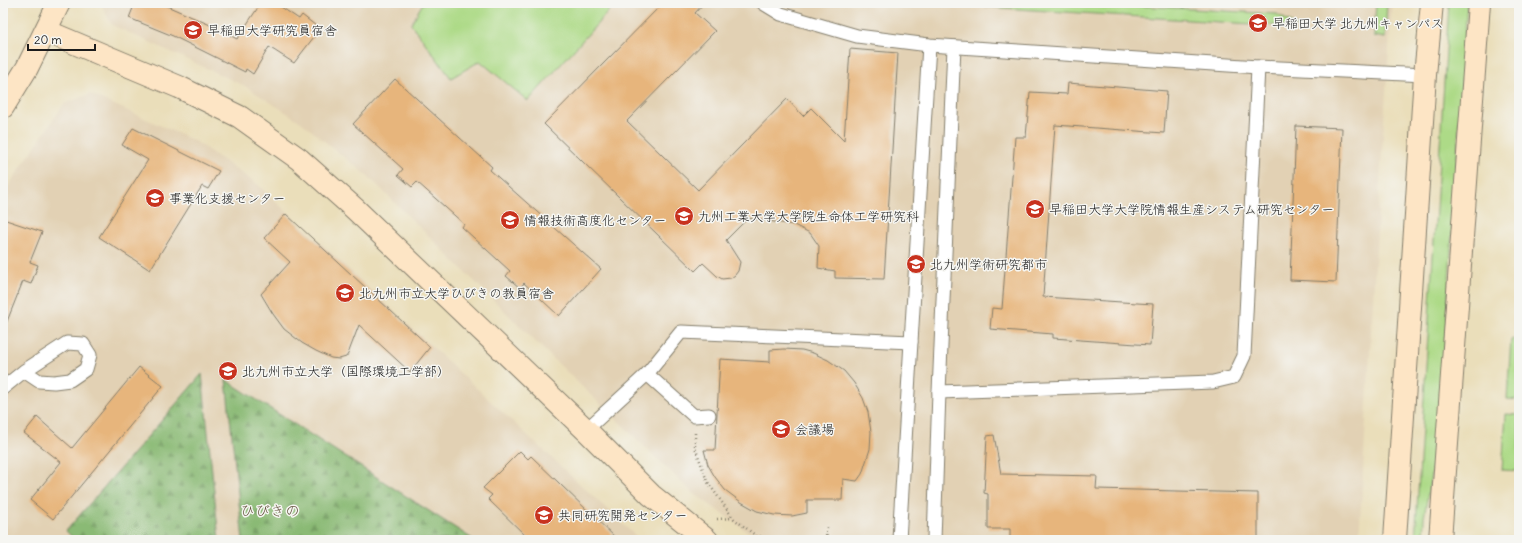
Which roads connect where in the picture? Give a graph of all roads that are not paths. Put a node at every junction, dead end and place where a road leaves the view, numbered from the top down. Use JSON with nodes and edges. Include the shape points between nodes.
{"nodes":[{"id":1,"x":59,"y":3,"type":"edge"},
{"id":2,"x":763,"y":3,"type":"edge"},
{"id":3,"x":1432,"y":3,"type":"edge"},
{"id":4,"x":1479,"y":3,"type":"edge"},
{"id":5,"x":46,"y":31,"type":"junction"},
{"id":6,"x":930,"y":46,"type":"junction"},
{"id":7,"x":954,"y":47,"type":"junction"},
{"id":8,"x":1258,"y":67,"type":"junction"},
{"id":9,"x":1425,"y":75,"type":"junction"},
{"id":10,"x":3,"y":107,"type":"edge"},
{"id":11,"x":911,"y":342,"type":"junction"},
{"id":12,"x":24,"y":371,"type":"junction"},
{"id":13,"x":647,"y":374,"type":"junction"},
{"id":14,"x":3,"y":388,"type":"edge"},
{"id":15,"x":939,"y":392,"type":"junction"},
{"id":16,"x":709,"y":415,"type":"dead end"},
{"id":17,"x":586,"y":430,"type":"junction"},
{"id":18,"x":706,"y":540,"type":"edge"},
{"id":19,"x":899,"y":540,"type":"edge"},
{"id":20,"x":934,"y":540,"type":"edge"},
{"id":21,"x":1395,"y":540,"type":"edge"},
{"id":22,"x":1440,"y":540,"type":"edge"}],
"edges":[{"from":1,"to":5,"type":"street"},
{"from":2,"to":6,"type":"lane","via":[[781,14],[857,36]]},
{"from":3,"to":9,"type":"street"},
{"from":4,"to":22,"type":"street"},
{"from":5,"to":10,"type":"street"},
{"from":5,"to":17,"type":"street","via":[[178,87],[240,118],[299,159],[356,209]]},
{"from":6,"to":7,"type":"lane"},
{"from":6,"to":11,"type":"lane"},
{"from":7,"to":8,"type":"lane"},
{"from":7,"to":15,"type":"lane"},
{"from":8,"to":9,"type":"lane"},
{"from":8,"to":15,"type":"lane","via":[[1244,356],[1234,377],[1213,382]]},
{"from":9,"to":21,"type":"street"},
{"from":11,"to":13,"type":"lane","via":[[681,332]]},
{"from":11,"to":19,"type":"lane"},
{"from":12,"to":12,"type":"lane","via":[[67,343],[83,344],[90,355],[86,369],[70,380],[38,381]]},
{"from":12,"to":14,"type":"lane"},
{"from":13,"to":16,"type":"lane","via":[[694,416]]},
{"from":13,"to":17,"type":"lane"},
{"from":15,"to":20,"type":"lane"},
{"from":17,"to":18,"type":"street","via":[[651,495]]}]}
